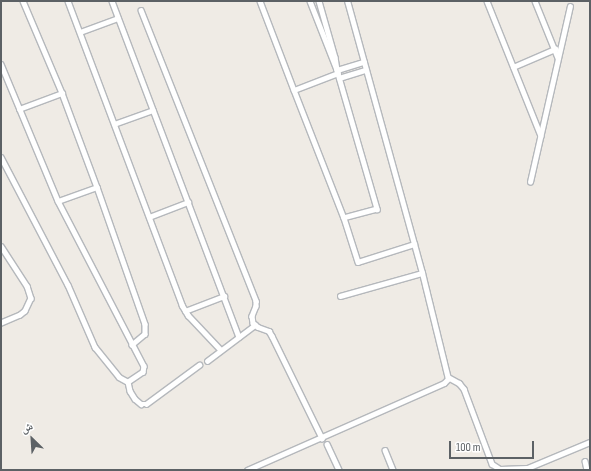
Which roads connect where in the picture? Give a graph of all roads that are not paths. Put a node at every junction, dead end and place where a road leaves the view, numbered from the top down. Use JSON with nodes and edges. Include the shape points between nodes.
{"nodes":[{"id":1,"x":23,"y":1,"type":"edge"},
{"id":2,"x":68,"y":1,"type":"edge"},
{"id":3,"x":112,"y":1,"type":"edge"},
{"id":4,"x":260,"y":1,"type":"edge"},
{"id":5,"x":310,"y":1,"type":"edge"},
{"id":6,"x":319,"y":1,"type":"edge"},
{"id":7,"x":347,"y":1,"type":"edge"},
{"id":8,"x":487,"y":1,"type":"edge"},
{"id":9,"x":535,"y":1,"type":"edge"},
{"id":10,"x":570,"y":6,"type":"dead end"},
{"id":11,"x":141,"y":10,"type":"dead end"},
{"id":12,"x":118,"y":18,"type":"junction"},
{"id":13,"x":80,"y":32,"type":"junction"},
{"id":14,"x":555,"y":49,"type":"junction"},
{"id":15,"x":558,"y":58,"type":"junction"},
{"id":16,"x":364,"y":62,"type":"junction"},
{"id":17,"x":1,"y":64,"type":"edge"},
{"id":18,"x":513,"y":67,"type":"junction"},
{"id":19,"x":366,"y":70,"type":"junction"},
{"id":20,"x":338,"y":74,"type":"junction"},
{"id":21,"x":294,"y":90,"type":"junction"},
{"id":22,"x":62,"y":93,"type":"junction"},
{"id":23,"x":19,"y":109,"type":"junction"},
{"id":24,"x":153,"y":110,"type":"junction"},
{"id":25,"x":114,"y":124,"type":"junction"},
{"id":26,"x":540,"y":136,"type":"junction"},
{"id":27,"x":1,"y":157,"type":"edge"},
{"id":28,"x":530,"y":182,"type":"dead end"},
{"id":29,"x":97,"y":187,"type":"junction"},
{"id":30,"x":58,"y":201,"type":"junction"},
{"id":31,"x":188,"y":202,"type":"junction"},
{"id":32,"x":149,"y":217,"type":"junction"},
{"id":33,"x":344,"y":218,"type":"junction"},
{"id":34,"x":414,"y":244,"type":"junction"},
{"id":35,"x":1,"y":246,"type":"edge"},
{"id":36,"x":422,"y":273,"type":"junction"},
{"id":37,"x":224,"y":296,"type":"junction"},
{"id":38,"x":340,"y":296,"type":"dead end"},
{"id":39,"x":185,"y":311,"type":"junction"},
{"id":40,"x":1,"y":323,"type":"edge"},
{"id":41,"x":255,"y":325,"type":"junction"},
{"id":42,"x":239,"y":337,"type":"junction"},
{"id":43,"x":132,"y":345,"type":"junction"},
{"id":44,"x":221,"y":350,"type":"junction"},
{"id":45,"x":207,"y":361,"type":"dead end"},
{"id":46,"x":200,"y":365,"type":"dead end"},
{"id":47,"x":448,"y":376,"type":"junction"},
{"id":48,"x":128,"y":382,"type":"junction"},
{"id":49,"x":322,"y":438,"type":"junction"},
{"id":50,"x":590,"y":442,"type":"edge"},
{"id":51,"x":327,"y":444,"type":"dead end"},
{"id":52,"x":385,"y":450,"type":"dead end"},
{"id":53,"x":585,"y":461,"type":"dead end"},
{"id":54,"x":524,"y":469,"type":"edge"},
{"id":55,"x":247,"y":470,"type":"edge"},
{"id":56,"x":339,"y":470,"type":"edge"},
{"id":57,"x":393,"y":470,"type":"edge"},
{"id":58,"x":587,"y":470,"type":"edge"}],
"edges":[{"from":1,"to":22,"type":"street"},
{"from":2,"to":13,"type":"street"},
{"from":3,"to":12,"type":"street"},
{"from":4,"to":21,"type":"street"},
{"from":5,"to":20,"type":"street"},
{"from":6,"to":20,"type":"street"},
{"from":7,"to":16,"type":"street"},
{"from":8,"to":18,"type":"street"},
{"from":9,"to":14,"type":"street"},
{"from":10,"to":15,"type":"street"},
{"from":11,"to":41,"type":"street","via":[[256,301],[252,316]]},
{"from":12,"to":13,"type":"street"},
{"from":12,"to":24,"type":"street"},
{"from":13,"to":25,"type":"street"},
{"from":14,"to":15,"type":"street"},
{"from":14,"to":18,"type":"street"},
{"from":15,"to":26,"type":"street"},
{"from":16,"to":19,"type":"street"},
{"from":16,"to":20,"type":"street"},
{"from":17,"to":23,"type":"street"},
{"from":18,"to":26,"type":"street"},
{"from":19,"to":20,"type":"street"},
{"from":19,"to":34,"type":"street"},
{"from":20,"to":21,"type":"street"},
{"from":20,"to":33,"type":"street","via":[[377,209]]},
{"from":21,"to":33,"type":"street"},
{"from":22,"to":23,"type":"street"},
{"from":22,"to":29,"type":"street"},
{"from":23,"to":30,"type":"street"},
{"from":24,"to":25,"type":"street"},
{"from":24,"to":31,"type":"street"},
{"from":25,"to":32,"type":"street"},
{"from":26,"to":28,"type":"street"},
{"from":27,"to":48,"type":"street","via":[[68,285],[95,347],[119,377]]},
{"from":29,"to":30,"type":"street"},
{"from":29,"to":43,"type":"street","via":[[146,328],[145,334]]},
{"from":30,"to":43,"type":"street"},
{"from":31,"to":32,"type":"street"},
{"from":31,"to":37,"type":"street"},
{"from":32,"to":39,"type":"street"},
{"from":33,"to":34,"type":"street","via":[[358,262]]},
{"from":34,"to":36,"type":"street"},
{"from":35,"to":40,"type":"street","via":[[27,286],[31,298],[20,315]]},
{"from":36,"to":38,"type":"street"},
{"from":36,"to":47,"type":"street"},
{"from":37,"to":39,"type":"street"},
{"from":37,"to":42,"type":"street"},
{"from":39,"to":44,"type":"street"},
{"from":41,"to":42,"type":"street"},
{"from":41,"to":49,"type":"street","via":[[269,331],[272,336]]},
{"from":42,"to":44,"type":"street"},
{"from":43,"to":48,"type":"street","via":[[144,369]]},
{"from":44,"to":45,"type":"street"},
{"from":46,"to":48,"type":"street","via":[[146,404],[141,404],[135,399]]},
{"from":47,"to":49,"type":"street","via":[[444,383]]},
{"from":47,"to":54,"type":"street","via":[[462,386],[492,464],[500,469]]},
{"from":49,"to":55,"type":"street"},
{"from":50,"to":54,"type":"street"},
{"from":51,"to":56,"type":"street"},
{"from":52,"to":57,"type":"street"},
{"from":53,"to":58,"type":"street"}]}
